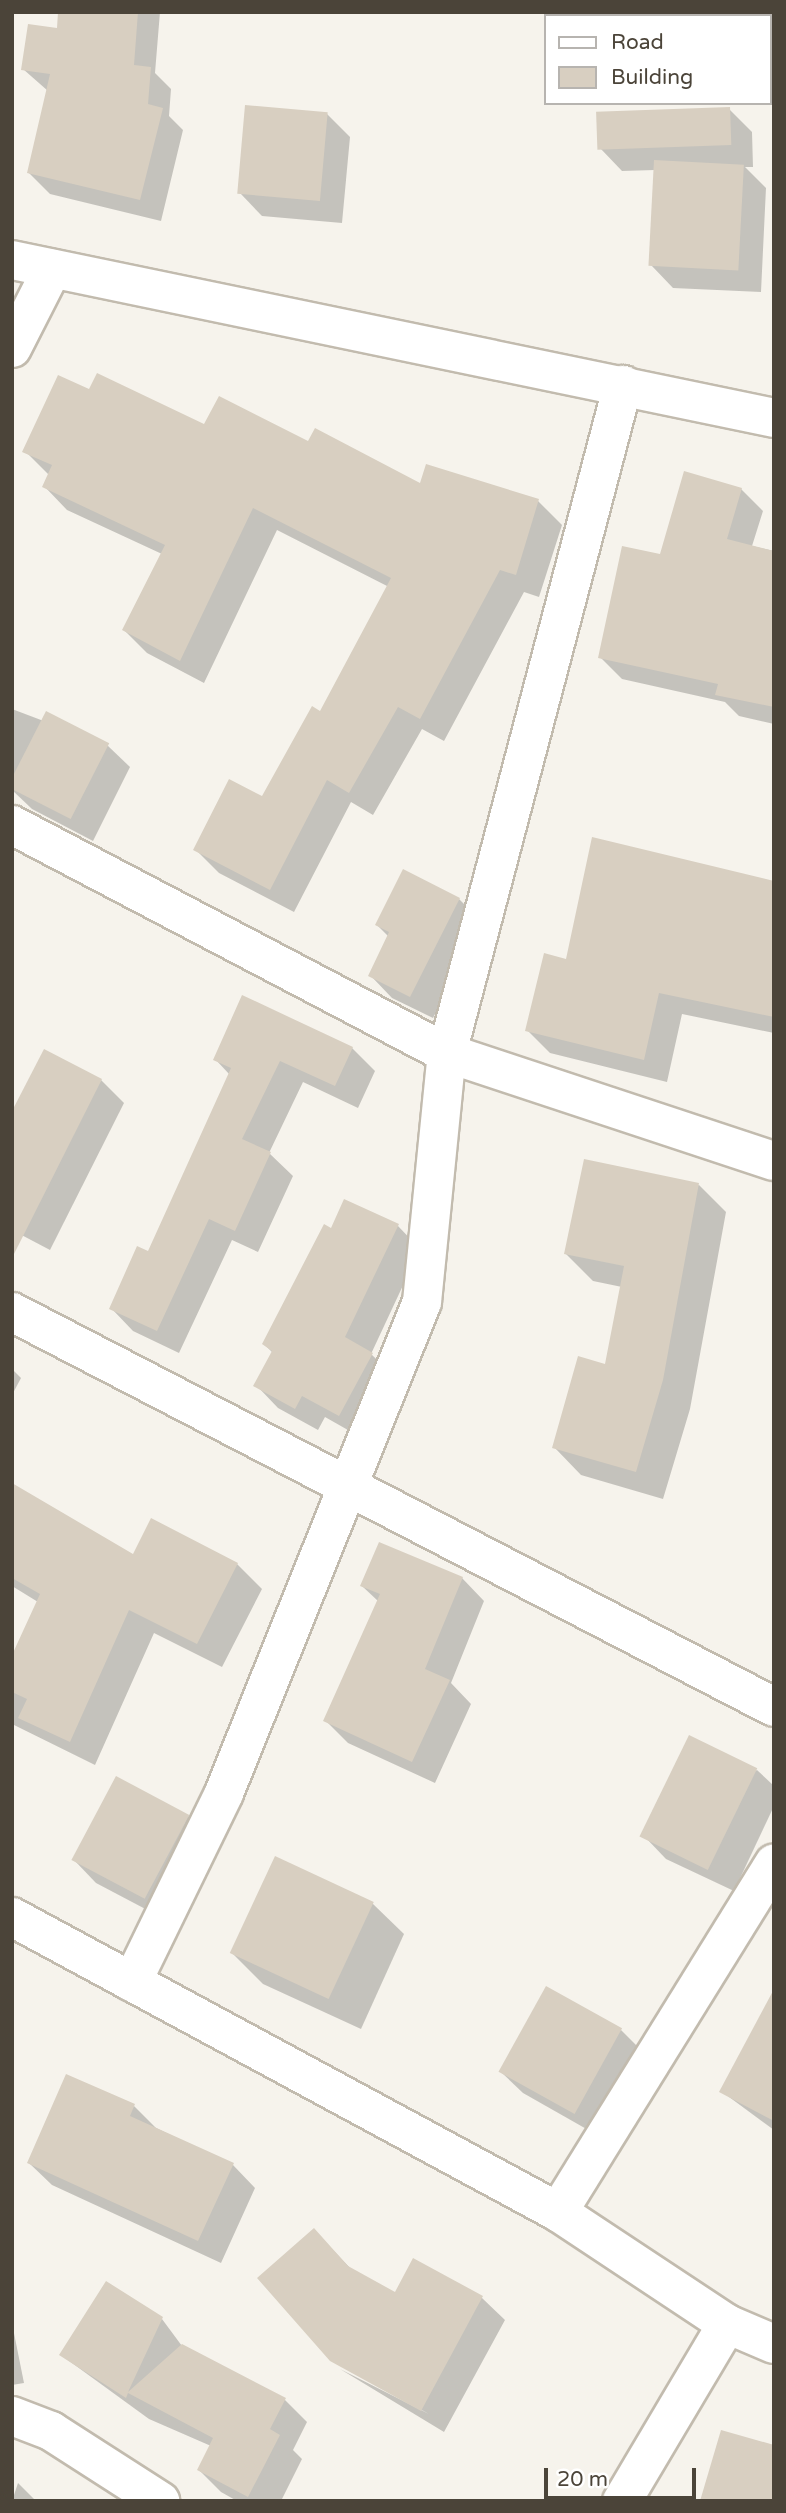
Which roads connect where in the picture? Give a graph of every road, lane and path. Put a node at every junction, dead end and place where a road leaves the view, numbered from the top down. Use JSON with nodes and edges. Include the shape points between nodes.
{"nodes":[{"id":1,"x":12,"y":260,"type":"edge"},
{"id":2,"x":52,"y":268,"type":"junction"},
{"id":3,"x":12,"y":348,"type":"edge"},
{"id":4,"x":623,"y":385,"type":"junction"},
{"id":5,"x":774,"y":418,"type":"edge"},
{"id":6,"x":12,"y":825,"type":"edge"},
{"id":7,"x":447,"y":1053,"type":"junction"},
{"id":8,"x":774,"y":1161,"type":"edge"},
{"id":9,"x":12,"y":1312,"type":"edge"},
{"id":10,"x":346,"y":1486,"type":"junction"},
{"id":11,"x":774,"y":1707,"type":"edge"},
{"id":12,"x":774,"y":1864,"type":"edge"},
{"id":13,"x":12,"y":1917,"type":"edge"},
{"id":14,"x":132,"y":1982,"type":"junction"},
{"id":15,"x":558,"y":2212,"type":"junction"},
{"id":16,"x":727,"y":2324,"type":"junction"},
{"id":17,"x":774,"y":2344,"type":"edge"},
{"id":18,"x":12,"y":2416,"type":"edge"},
{"id":19,"x":160,"y":2501,"type":"edge"},
{"id":20,"x":622,"y":2501,"type":"edge"}],
"edges":[{"from":1,"to":2,"type":"street"},
{"from":2,"to":3,"type":"street"},
{"from":2,"to":4,"type":"street"},
{"from":4,"to":5,"type":"street"},
{"from":4,"to":7,"type":"street"},
{"from":6,"to":7,"type":"street"},
{"from":7,"to":8,"type":"street"},
{"from":7,"to":10,"type":"street","via":[[422,1302]]},
{"from":9,"to":10,"type":"street"},
{"from":10,"to":11,"type":"street"},
{"from":10,"to":14,"type":"street","via":[[224,1793]]},
{"from":12,"to":15,"type":"street"},
{"from":13,"to":14,"type":"street"},
{"from":14,"to":15,"type":"street"},
{"from":15,"to":16,"type":"street"},
{"from":16,"to":17,"type":"street"},
{"from":16,"to":20,"type":"street"},
{"from":18,"to":19,"type":"street","via":[[51,2431]]}]}
